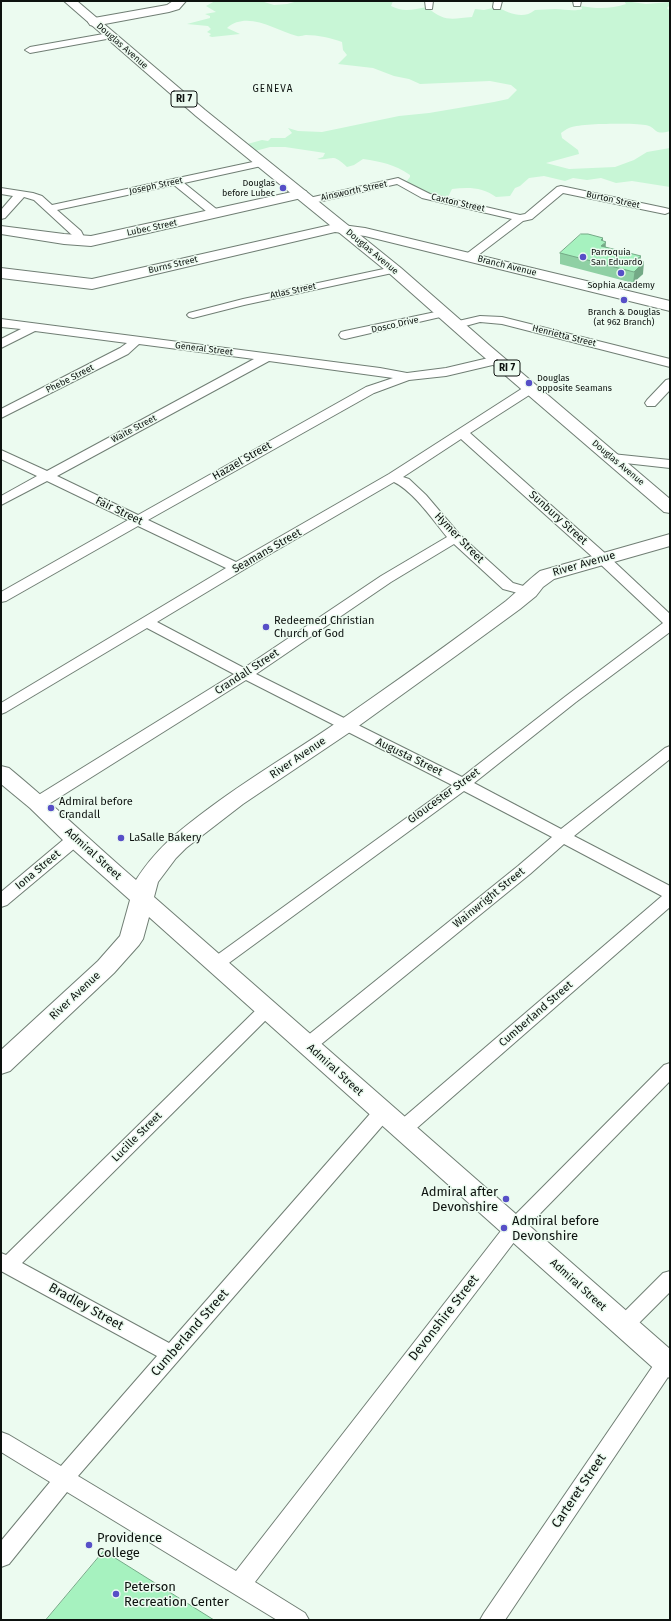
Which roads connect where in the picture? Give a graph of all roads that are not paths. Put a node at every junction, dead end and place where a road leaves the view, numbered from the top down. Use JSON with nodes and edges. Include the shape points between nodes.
{"nodes":[{"id":1,"x":70,"y":1,"type":"edge"},
{"id":2,"x":180,"y":2,"type":"edge"},
{"id":3,"x":94,"y":22,"type":"junction"},
{"id":4,"x":109,"y":36,"type":"junction"},
{"id":5,"x":30,"y":50,"type":"dead end"},
{"id":6,"x":262,"y":163,"type":"junction"},
{"id":7,"x":398,"y":181,"type":"joint"},
{"id":8,"x":177,"y":182,"type":"junction"},
{"id":9,"x":1,"y":191,"type":"edge"},
{"id":10,"x":21,"y":194,"type":"junction"},
{"id":11,"x":305,"y":197,"type":"junction"},
{"id":12,"x":51,"y":208,"type":"junction"},
{"id":13,"x":666,"y":212,"type":"dead end"},
{"id":14,"x":216,"y":214,"type":"junction"},
{"id":15,"x":1,"y":216,"type":"edge"},
{"id":16,"x":520,"y":218,"type":"junction"},
{"id":17,"x":343,"y":228,"type":"junction"},
{"id":18,"x":1,"y":230,"type":"edge"},
{"id":19,"x":80,"y":239,"type":"junction"},
{"id":20,"x":469,"y":257,"type":"junction"},
{"id":21,"x":393,"y":270,"type":"junction"},
{"id":22,"x":1,"y":273,"type":"edge"},
{"id":23,"x":670,"y":306,"type":"edge"},
{"id":24,"x":445,"y":313,"type":"junction"},
{"id":25,"x":193,"y":315,"type":"dead end"},
{"id":26,"x":1,"y":323,"type":"edge"},
{"id":27,"x":458,"y":324,"type":"junction"},
{"id":28,"x":34,"y":327,"type":"junction"},
{"id":29,"x":345,"y":335,"type":"dead end"},
{"id":30,"x":136,"y":341,"type":"junction"},
{"id":31,"x":1,"y":344,"type":"edge"},
{"id":32,"x":266,"y":358,"type":"junction"},
{"id":33,"x":497,"y":360,"type":"junction"},
{"id":34,"x":670,"y":363,"type":"edge"},
{"id":35,"x":407,"y":377,"type":"junction"},
{"id":36,"x":670,"y":383,"type":"edge"},
{"id":37,"x":530,"y":389,"type":"junction"},
{"id":38,"x":651,"y":403,"type":"dead end"},
{"id":39,"x":1,"y":414,"type":"edge"},
{"id":40,"x":462,"y":433,"type":"junction"},
{"id":41,"x":1,"y":454,"type":"edge"},
{"id":42,"x":612,"y":458,"type":"junction"},
{"id":43,"x":670,"y":464,"type":"edge"},
{"id":44,"x":47,"y":476,"type":"junction"},
{"id":45,"x":394,"y":477,"type":"junction"},
{"id":46,"x":1,"y":501,"type":"edge"},
{"id":47,"x":670,"y":508,"type":"edge"},
{"id":48,"x":138,"y":521,"type":"junction"},
{"id":49,"x":455,"y":538,"type":"junction"},
{"id":50,"x":670,"y":540,"type":"edge"},
{"id":51,"x":602,"y":558,"type":"junction"},
{"id":52,"x":237,"y":568,"type":"junction"},
{"id":53,"x":529,"y":592,"type":"junction"},
{"id":54,"x":1,"y":598,"type":"edge"},
{"id":55,"x":147,"y":622,"type":"junction"},
{"id":56,"x":670,"y":622,"type":"edge"},
{"id":57,"x":670,"y":625,"type":"edge"},
{"id":58,"x":245,"y":674,"type":"junction"},
{"id":59,"x":1,"y":709,"type":"edge"},
{"id":60,"x":346,"y":726,"type":"junction"},
{"id":61,"x":670,"y":751,"type":"edge"},
{"id":62,"x":1,"y":773,"type":"edge"},
{"id":63,"x":463,"y":784,"type":"junction"},
{"id":64,"x":38,"y":803,"type":"junction"},
{"id":65,"x":563,"y":836,"type":"junction"},
{"id":66,"x":75,"y":839,"type":"junction"},
{"id":67,"x":670,"y":893,"type":"edge"},
{"id":68,"x":670,"y":898,"type":"edge"},
{"id":69,"x":143,"y":899,"type":"junction"},
{"id":70,"x":1,"y":901,"type":"edge"},
{"id":71,"x":216,"y":964,"type":"junction"},
{"id":72,"x":267,"y":1009,"type":"junction"},
{"id":73,"x":308,"y":1045,"type":"junction"},
{"id":74,"x":1,"y":1065,"type":"edge"},
{"id":75,"x":670,"y":1070,"type":"edge"},
{"id":76,"x":384,"y":1112,"type":"junction"},
{"id":77,"x":403,"y":1129,"type":"junction"},
{"id":78,"x":514,"y":1228,"type":"junction"},
{"id":79,"x":5,"y":1263,"type":"edge"},
{"id":80,"x":670,"y":1278,"type":"edge"},
{"id":81,"x":624,"y":1325,"type":"junction"},
{"id":82,"x":171,"y":1354,"type":"junction"},
{"id":83,"x":668,"y":1364,"type":"edge"},
{"id":84,"x":1,"y":1441,"type":"edge"},
{"id":85,"x":63,"y":1479,"type":"junction"},
{"id":86,"x":1,"y":1557,"type":"edge"},
{"id":87,"x":239,"y":1585,"type":"junction"},
{"id":88,"x":297,"y":1620,"type":"edge"},
{"id":89,"x":492,"y":1620,"type":"edge"}],
"edges":[{"from":1,"to":3,"type":"main road","name":"Douglas Avenue","number":"RI 7"},
{"from":2,"to":3,"type":"main road","via":[[169,8]]},
{"from":3,"to":4,"type":"main road","name":"Douglas Avenue","number":"RI 7"},
{"from":4,"to":5,"type":"street"},
{"from":4,"to":6,"type":"main road","name":"Douglas Avenue","number":"RI 7"},
{"from":6,"to":8,"type":"street","name":"Joseph Street"},
{"from":6,"to":11,"type":"main road","name":"Douglas Avenue","number":"RI 7"},
{"from":7,"to":11,"type":"street","name":"Ainsworth Street"},
{"from":7,"to":16,"type":"street","name":"Caxton Street","via":[[426,196]]},
{"from":8,"to":12,"type":"street","name":"Joseph Street"},
{"from":8,"to":14,"type":"street"},
{"from":9,"to":10,"type":"street"},
{"from":10,"to":12,"type":"street","via":[[35,196]]},
{"from":10,"to":15,"type":"street"},
{"from":11,"to":14,"type":"main road","name":"Lubec Street"},
{"from":11,"to":17,"type":"main road","name":"Douglas Avenue","number":"RI 7"},
{"from":12,"to":19,"type":"street"},
{"from":13,"to":16,"type":"street","name":"Burton Street","via":[[561,189],[528,217]]},
{"from":14,"to":19,"type":"main road","name":"Lubec Street","via":[[91,241]]},
{"from":16,"to":20,"type":"street"},
{"from":17,"to":20,"type":"main road","name":"Branch Avenue"},
{"from":17,"to":21,"type":"main road","name":"Douglas Avenue","number":"RI 7"},
{"from":17,"to":22,"type":"main road","name":"Burns Street","via":[[92,284]]},
{"from":18,"to":19,"type":"main road","name":"Lubec Street","via":[[60,239]]},
{"from":20,"to":23,"type":"main road","name":"Branch Avenue"},
{"from":21,"to":24,"type":"main road","name":"Douglas Avenue","number":"RI 7"},
{"from":21,"to":25,"type":"street","name":"Atlas Street"},
{"from":24,"to":27,"type":"main road","name":"Douglas Avenue","number":"RI 7"},
{"from":24,"to":29,"type":"street","name":"Dosco Drive"},
{"from":26,"to":28,"type":"street","name":"General Street"},
{"from":27,"to":33,"type":"main road","name":"Douglas Avenue","number":"RI 7"},
{"from":27,"to":34,"type":"street","name":"Henrietta Street","via":[[480,319],[502,321]]},
{"from":28,"to":30,"type":"street","name":"General Street"},
{"from":28,"to":31,"type":"street"},
{"from":30,"to":32,"type":"street","name":"General Street"},
{"from":30,"to":39,"type":"street","name":"Phebe Street","via":[[124,351]]},
{"from":32,"to":35,"type":"street","name":"General Street"},
{"from":32,"to":44,"type":"street","name":"Waite Street"},
{"from":33,"to":35,"type":"street","name":"Hazael Street","via":[[446,372]]},
{"from":33,"to":37,"type":"main road","name":"Douglas Avenue","number":"RI 7"},
{"from":35,"to":48,"type":"street","name":"Hazael Street","via":[[370,390]]},
{"from":36,"to":38,"type":"street"},
{"from":37,"to":40,"type":"street","name":"Seamans Street"},
{"from":37,"to":42,"type":"main road","name":"Douglas Avenue","number":"RI 7"},
{"from":40,"to":45,"type":"street","name":"Seamans Street"},
{"from":40,"to":51,"type":"street","name":"Sunbury Street"},
{"from":41,"to":44,"type":"street","name":"Fair Street"},
{"from":42,"to":43,"type":"street"},
{"from":42,"to":47,"type":"main road","name":"Douglas Avenue","number":"RI 7"},
{"from":44,"to":46,"type":"street","name":"Waite Street"},
{"from":44,"to":48,"type":"street","name":"Fair Street"},
{"from":45,"to":49,"type":"street","name":"Hymer Street","via":[[404,482],[421,498]]},
{"from":45,"to":52,"type":"street","name":"Seamans Street"},
{"from":48,"to":52,"type":"street","name":"Fair Street"},
{"from":48,"to":54,"type":"street","name":"Hazael Street"},
{"from":49,"to":53,"type":"street","name":"Hymer Street","via":[[508,586]]},
{"from":49,"to":58,"type":"street","name":"Crandall Street","via":[[386,579]]},
{"from":50,"to":51,"type":"main road","name":"River Avenue"},
{"from":51,"to":53,"type":"main road","name":"River Avenue","via":[[547,574]]},
{"from":51,"to":56,"type":"street","name":"Sunbury Street"},
{"from":52,"to":55,"type":"street","name":"Seamans Street"},
{"from":53,"to":60,"type":"main road","name":"River Avenue"},
{"from":55,"to":58,"type":"street","name":"Augusta Street"},
{"from":55,"to":59,"type":"street","name":"Seamans Street"},
{"from":57,"to":63,"type":"street","name":"Gloucester Street"},
{"from":58,"to":60,"type":"street","name":"Augusta Street"},
{"from":58,"to":64,"type":"street","name":"Crandall Street"},
{"from":60,"to":63,"type":"street","name":"Augusta Street"},
{"from":60,"to":69,"type":"main road","name":"River Avenue","via":[[236,800],[178,843],[148,881]]},
{"from":61,"to":65,"type":"street","name":"Wainwright Street"},
{"from":62,"to":64,"type":"main road","name":"Admiral Street"},
{"from":63,"to":65,"type":"street","name":"Augusta Street"},
{"from":63,"to":71,"type":"street","name":"Gloucester Street"},
{"from":64,"to":66,"type":"main road","name":"Admiral Street"},
{"from":65,"to":67,"type":"street","name":"Augusta Street"},
{"from":65,"to":73,"type":"street","name":"Wainwright Street"},
{"from":66,"to":69,"type":"main road","name":"Admiral Street"},
{"from":66,"to":70,"type":"street","name":"Iona Street"},
{"from":68,"to":77,"type":"street","name":"Cumberland Street"},
{"from":69,"to":71,"type":"main road","name":"Admiral Street"},
{"from":69,"to":74,"type":"main road","name":"River Avenue","via":[[131,939],[106,967]]},
{"from":71,"to":72,"type":"main road","name":"Admiral Street"},
{"from":72,"to":73,"type":"main road","name":"Admiral Street"},
{"from":72,"to":79,"type":"street","name":"Lucille Street"},
{"from":73,"to":76,"type":"main road","name":"Admiral Street"},
{"from":75,"to":78,"type":"street","name":"Devonshire Street"},
{"from":76,"to":77,"type":"main road","name":"Admiral Street"},
{"from":76,"to":82,"type":"street","name":"Cumberland Street"},
{"from":77,"to":78,"type":"main road","name":"Admiral Street"},
{"from":78,"to":81,"type":"main road","name":"Admiral Street"},
{"from":78,"to":87,"type":"street","name":"Devonshire Street"},
{"from":79,"to":82,"type":"street","name":"Bradley Street"},
{"from":80,"to":81,"type":"street"},
{"from":81,"to":83,"type":"main road","name":"Admiral Street"},
{"from":82,"to":85,"type":"street","name":"Cumberland Street"},
{"from":83,"to":89,"type":"street","name":"Carteret Street"},
{"from":84,"to":85,"type":"street"},
{"from":85,"to":86,"type":"street","name":"Cumberland Street","via":[[50,1499]]},
{"from":85,"to":87,"type":"street"},
{"from":87,"to":88,"type":"street"}]}
